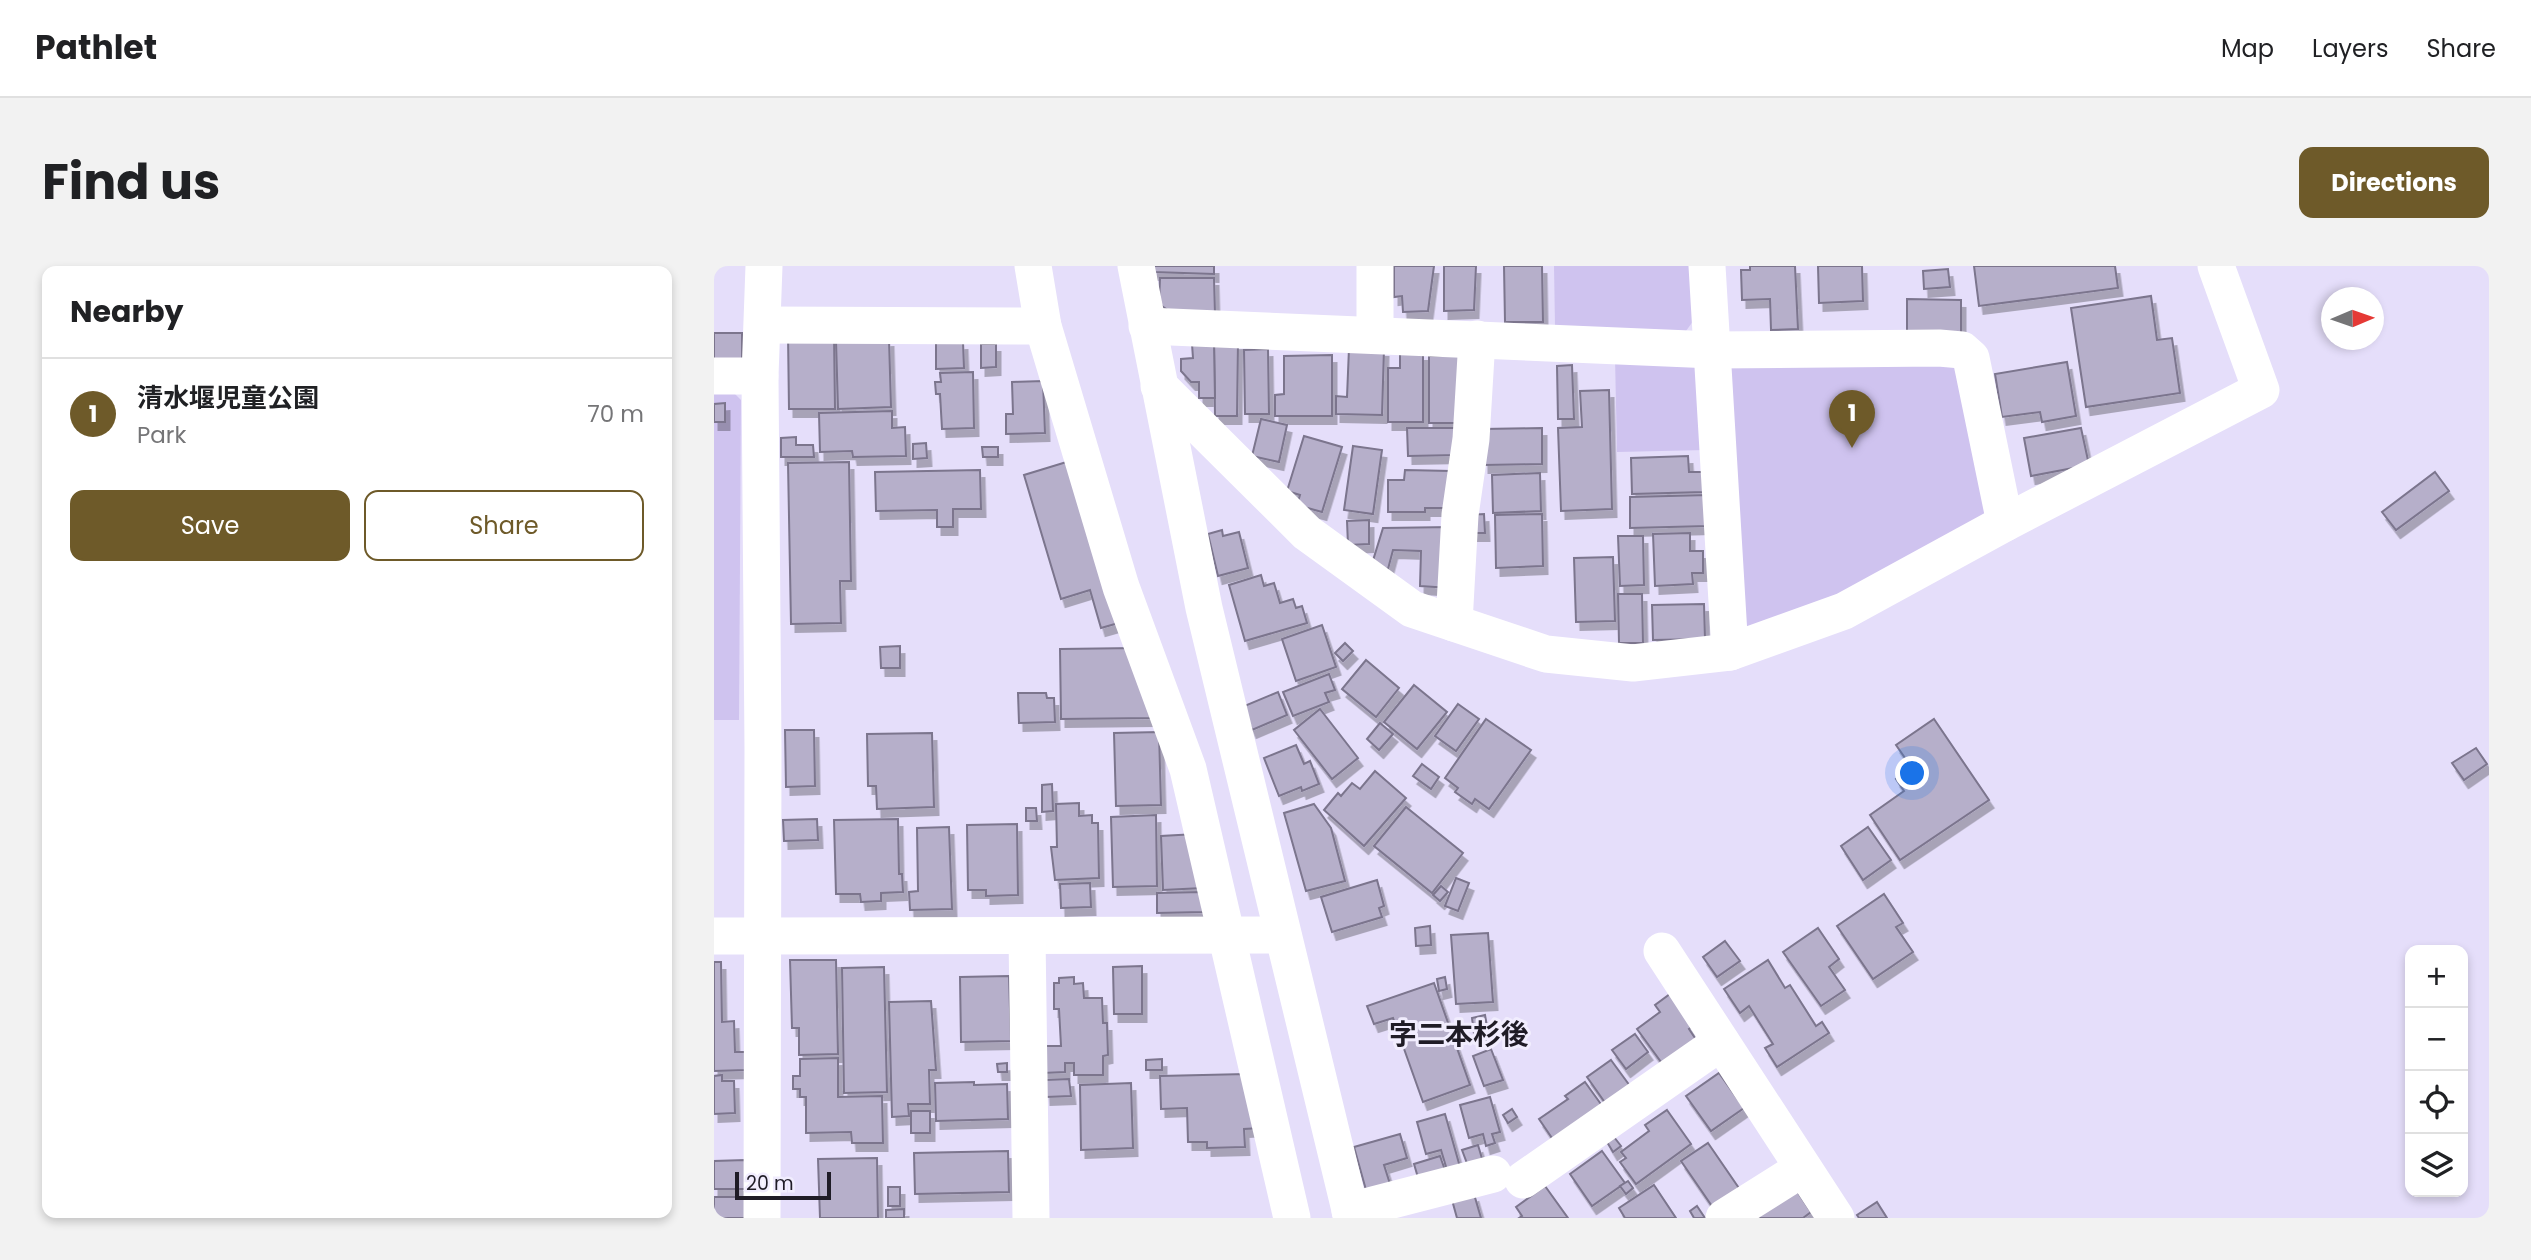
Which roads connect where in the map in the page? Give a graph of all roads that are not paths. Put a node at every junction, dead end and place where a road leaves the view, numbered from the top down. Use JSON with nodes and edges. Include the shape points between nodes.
{"nodes":[{"id":1,"x":764,"y":266,"type":"edge"},
{"id":2,"x":1032,"y":266,"type":"edge"},
{"id":3,"x":1136,"y":266,"type":"edge"},
{"id":4,"x":1375,"y":266,"type":"edge"},
{"id":5,"x":1707,"y":266,"type":"edge"},
{"id":6,"x":2217,"y":266,"type":"edge"},
{"id":7,"x":763,"y":325,"type":"junction"},
{"id":8,"x":1042,"y":326,"type":"junction"},
{"id":9,"x":1147,"y":326,"type":"junction"},
{"id":10,"x":1375,"y":334,"type":"junction"},
{"id":11,"x":1477,"y":339,"type":"junction"},
{"id":12,"x":1713,"y":350,"type":"junction"},
{"id":13,"x":714,"y":376,"type":"edge"},
{"id":14,"x":760,"y":376,"type":"junction"},
{"id":15,"x":1159,"y":386,"type":"junction"},
{"id":16,"x":2005,"y":523,"type":"junction"},
{"id":17,"x":1454,"y":623,"type":"junction"},
{"id":18,"x":1730,"y":652,"type":"junction"},
{"id":19,"x":1283,"y":935,"type":"junction"},
{"id":20,"x":714,"y":936,"type":"edge"},
{"id":21,"x":761,"y":936,"type":"junction"},
{"id":22,"x":1027,"y":936,"type":"junction"},
{"id":23,"x":1226,"y":936,"type":"junction"},
{"id":24,"x":1662,"y":951,"type":"dead end"},
{"id":25,"x":1721,"y":1042,"type":"junction"},
{"id":26,"x":1803,"y":1168,"type":"junction"},
{"id":27,"x":1351,"y":1214,"type":"edge"},
{"id":28,"x":762,"y":1218,"type":"edge"},
{"id":29,"x":1031,"y":1218,"type":"edge"},
{"id":30,"x":1292,"y":1218,"type":"edge"},
{"id":31,"x":1724,"y":1218,"type":"edge"},
{"id":32,"x":1836,"y":1218,"type":"edge"}],
"edges":[{"from":1,"to":7,"type":"street"},
{"from":2,"to":8,"type":"street"},
{"from":3,"to":9,"type":"street"},
{"from":4,"to":10,"type":"street"},
{"from":5,"to":12,"type":"street"},
{"from":6,"to":16,"type":"street","via":[[2261,390]]},
{"from":7,"to":8,"type":"street"},
{"from":7,"to":14,"type":"street"},
{"from":8,"to":23,"type":"street","via":[[1121,587],[1188,769]]},
{"from":9,"to":10,"type":"street"},
{"from":9,"to":15,"type":"street"},
{"from":10,"to":11,"type":"street"},
{"from":11,"to":12,"type":"street"},
{"from":11,"to":17,"type":"street"},
{"from":12,"to":16,"type":"street","via":[[1962,350],[1971,358]]},
{"from":12,"to":18,"type":"street"},
{"from":13,"to":14,"type":"street"},
{"from":14,"to":21,"type":"street"},
{"from":15,"to":17,"type":"street","via":[[1307,533],[1412,609]]},
{"from":15,"to":19,"type":"street","via":[[1204,608]]},
{"from":16,"to":18,"type":"street","via":[[1844,611]]},
{"from":17,"to":18,"type":"street","via":[[1546,654],[1633,663]]},
{"from":19,"to":23,"type":"street"},
{"from":19,"to":27,"type":"street"},
{"from":20,"to":21,"type":"street"},
{"from":21,"to":22,"type":"street"},
{"from":21,"to":28,"type":"street"},
{"from":22,"to":23,"type":"street"},
{"from":22,"to":29,"type":"street"},
{"from":23,"to":30,"type":"street"},
{"from":24,"to":25,"type":"street"},
{"from":25,"to":26,"type":"street"},
{"from":25,"to":27,"type":"street","via":[[1508,1177]]},
{"from":26,"to":31,"type":"street"},
{"from":26,"to":32,"type":"street"}]}
